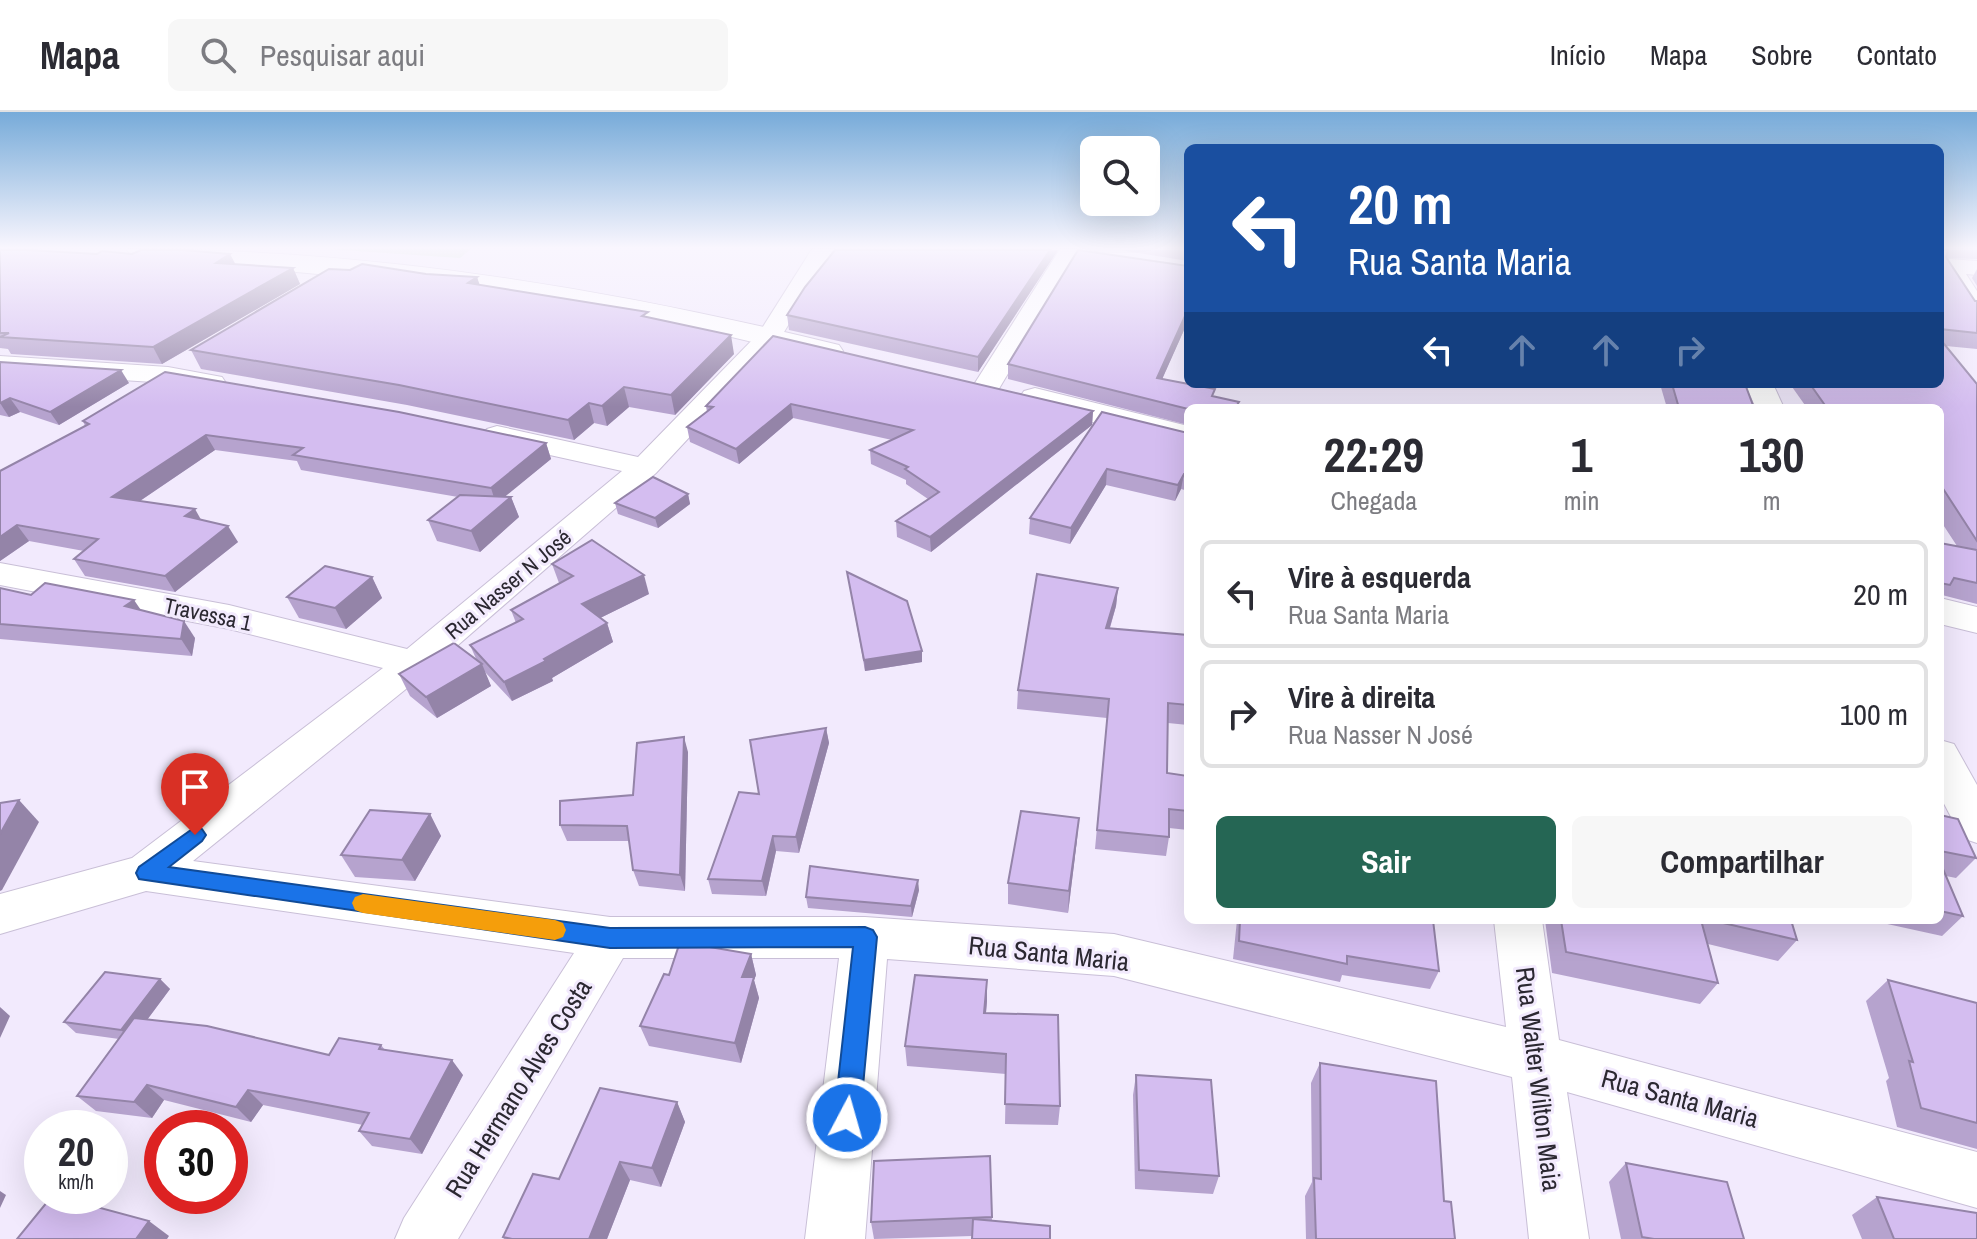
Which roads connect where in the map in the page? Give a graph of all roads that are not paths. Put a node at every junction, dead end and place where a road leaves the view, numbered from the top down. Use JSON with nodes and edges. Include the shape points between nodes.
{"nodes":[{"id":1,"x":607,"y":302,"type":"edge"},
{"id":2,"x":791,"y":302,"type":"edge"},
{"id":3,"x":1039,"y":302,"type":"edge"},
{"id":4,"x":769,"y":337,"type":"junction"},
{"id":5,"x":862,"y":358,"type":"edge"},
{"id":6,"x":196,"y":359,"type":"edge"},
{"id":7,"x":0,"y":364,"type":"edge"},
{"id":8,"x":168,"y":375,"type":"junction"},
{"id":9,"x":956,"y":379,"type":"edge"},
{"id":10,"x":987,"y":386,"type":"junction"},
{"id":11,"x":242,"y":387,"type":"edge"},
{"id":12,"x":130,"y":399,"type":"edge"},
{"id":13,"x":474,"y":430,"type":"edge"},
{"id":14,"x":1184,"y":435,"type":"edge"},
{"id":15,"x":645,"y":467,"type":"junction"},
{"id":16,"x":0,"y":574,"type":"edge"},
{"id":17,"x":1944,"y":612,"type":"edge"},
{"id":18,"x":1977,"y":620,"type":"edge"},
{"id":19,"x":414,"y":663,"type":"junction"},
{"id":20,"x":1944,"y":763,"type":"edge"},
{"id":21,"x":1977,"y":826,"type":"edge"},
{"id":22,"x":146,"y":873,"type":"junction"},
{"id":23,"x":0,"y":914,"type":"edge"},
{"id":24,"x":1519,"y":924,"type":"edge"},
{"id":25,"x":865,"y":937,"type":"junction"},
{"id":26,"x":610,"y":938,"type":"junction"},
{"id":27,"x":1537,"y":1059,"type":"junction"},
{"id":28,"x":1977,"y":1180,"type":"edge"},
{"id":29,"x":425,"y":1239,"type":"edge"},
{"id":30,"x":835,"y":1239,"type":"edge"},
{"id":31,"x":1559,"y":1239,"type":"edge"}],
"edges":[{"from":1,"to":4,"type":"street"},
{"from":2,"to":4,"type":"street","name":"Rua Nasser N José"},
{"from":3,"to":10,"type":"street"},
{"from":4,"to":5,"type":"street"},
{"from":4,"to":15,"type":"street","name":"Rua Nasser N José"},
{"from":6,"to":8,"type":"street"},
{"from":7,"to":8,"type":"street"},
{"from":8,"to":11,"type":"street"},
{"from":8,"to":12,"type":"street"},
{"from":9,"to":10,"type":"street"},
{"from":10,"to":14,"type":"street"},
{"from":13,"to":15,"type":"street"},
{"from":15,"to":19,"type":"street","name":"Rua Nasser N José"},
{"from":16,"to":19,"type":"street","name":"Travessa 1","via":[[229,617]]},
{"from":17,"to":18,"type":"street"},
{"from":19,"to":22,"type":"street","name":"Rua Nasser N José"},
{"from":20,"to":21,"type":"street"},
{"from":22,"to":23,"type":"street"},
{"from":22,"to":26,"type":"street","name":"Rua Santa Maria"},
{"from":24,"to":27,"type":"street","name":"Rua Walter Wilton Maia"},
{"from":25,"to":26,"type":"street","name":"Rua Santa Maria"},
{"from":25,"to":27,"type":"street","name":"Rua Santa Maria","via":[[1114,955]]},
{"from":25,"to":30,"type":"street"},
{"from":26,"to":29,"type":"street","name":"Rua Hermano Alves Costa"},
{"from":27,"to":28,"type":"street","name":"Rua Santa Maria"},
{"from":27,"to":31,"type":"street","name":"Rua Walter Wilton Maia"}]}
